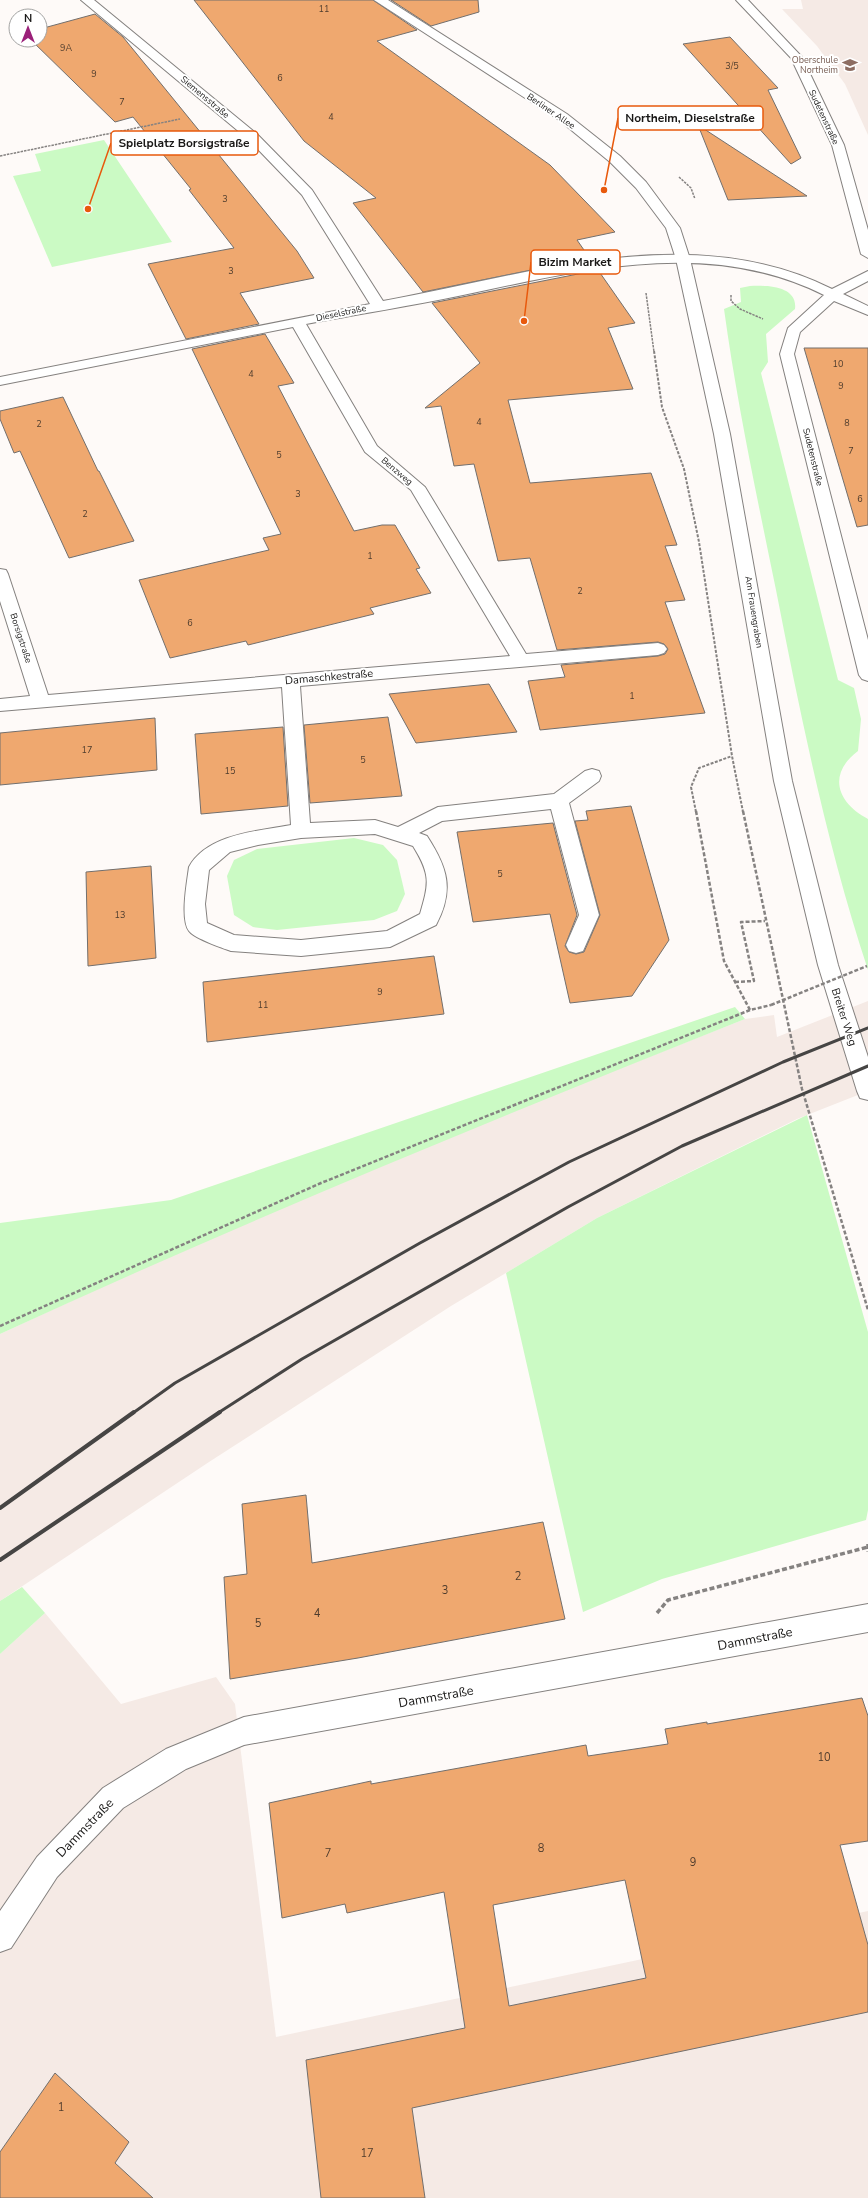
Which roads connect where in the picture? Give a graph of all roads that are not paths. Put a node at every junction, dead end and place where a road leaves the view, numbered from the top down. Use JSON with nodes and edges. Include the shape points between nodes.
{"nodes":[{"id":1,"x":87,"y":0,"type":"edge"},
{"id":2,"x":380,"y":0,"type":"edge"},
{"id":3,"x":742,"y":0,"type":"edge"},
{"id":4,"x":868,"y":254,"type":"edge"},
{"id":5,"x":684,"y":259,"type":"junction"},
{"id":6,"x":868,"y":275,"type":"edge"},
{"id":7,"x":833,"y":294,"type":"junction"},
{"id":8,"x":378,"y":305,"type":"junction"},
{"id":9,"x":868,"y":311,"type":"edge"},
{"id":10,"x":298,"y":323,"type":"junction"},
{"id":11,"x":0,"y":381,"type":"edge"},
{"id":12,"x":0,"y":574,"type":"edge"},
{"id":13,"x":658,"y":649,"type":"dead end"},
{"id":14,"x":521,"y":660,"type":"junction"},
{"id":15,"x":868,"y":675,"type":"edge"},
{"id":16,"x":291,"y":680,"type":"junction"},
{"id":17,"x":41,"y":702,"type":"junction"},
{"id":18,"x":0,"y":705,"type":"edge"},
{"id":19,"x":592,"y":776,"type":"dead end"},
{"id":20,"x":559,"y":801,"type":"junction"},
{"id":21,"x":301,"y":831,"type":"junction"},
{"id":22,"x":399,"y":834,"type":"junction"},
{"id":23,"x":576,"y":945,"type":"dead end"},
{"id":24,"x":828,"y":965,"type":"joint"},
{"id":25,"x":868,"y":1091,"type":"edge"},
{"id":26,"x":868,"y":1618,"type":"edge"},
{"id":27,"x":0,"y":1937,"type":"edge"}],
"edges":[{"from":1,"to":8,"type":"street","name":"Siemensstraße","via":[[253,137],[307,193]]},
{"from":2,"to":5,"type":"street","name":"Berliner Allee","via":[[563,117],[615,159],[641,185],[666,217],[673,228]]},
{"from":3,"to":4,"type":"street","name":"Sudetenstraße","via":[[796,57],[838,145]]},
{"from":5,"to":7,"type":"street","name":"Dieselstraße","via":[[728,262],[760,268],[792,277]]},
{"from":5,"to":8,"type":"street","name":"Dieselstraße","via":[[602,264]]},
{"from":5,"to":24,"type":"street","name":"Am Frauengraben","via":[[722,434],[783,781]]},
{"from":6,"to":7,"type":"street","name":"Sudetenstraße"},
{"from":7,"to":9,"type":"street","name":"Dieselstraße"},
{"from":7,"to":15,"type":"street","name":"Sudetenstraße","via":[[793,331],[788,354]]},
{"from":8,"to":10,"type":"street","name":"Dieselstraße"},
{"from":10,"to":11,"type":"street","name":"Dieselstraße"},
{"from":10,"to":14,"type":"street","name":"Benzweg","via":[[371,449],[417,487]]},
{"from":12,"to":17,"type":"street","name":"Borsigstraße"},
{"from":13,"to":14,"type":"street","name":"Damaschkestraße"},
{"from":14,"to":16,"type":"street","name":"Damaschkestraße"},
{"from":16,"to":17,"type":"street","name":"Damaschkestraße"},
{"from":16,"to":21,"type":"street"},
{"from":17,"to":18,"type":"street","name":"Damaschkestraße"},
{"from":19,"to":20,"type":"street"},
{"from":20,"to":22,"type":"street","via":[[438,814]]},
{"from":20,"to":23,"type":"street","via":[[589,915]]},
{"from":21,"to":22,"type":"street","via":[[375,827]]},
{"from":21,"to":22,"type":"street","via":[[224,846],[199,867],[195,904],[198,927],[230,943],[301,948],[390,939],[429,919],[438,888],[433,862],[420,841]]},
{"from":24,"to":25,"type":"street","name":"Breiter Weg"},
{"from":26,"to":27,"type":"street","name":"Dammstraße","via":[[244,1731],[176,1760],[113,1798],[47,1867]]}]}
